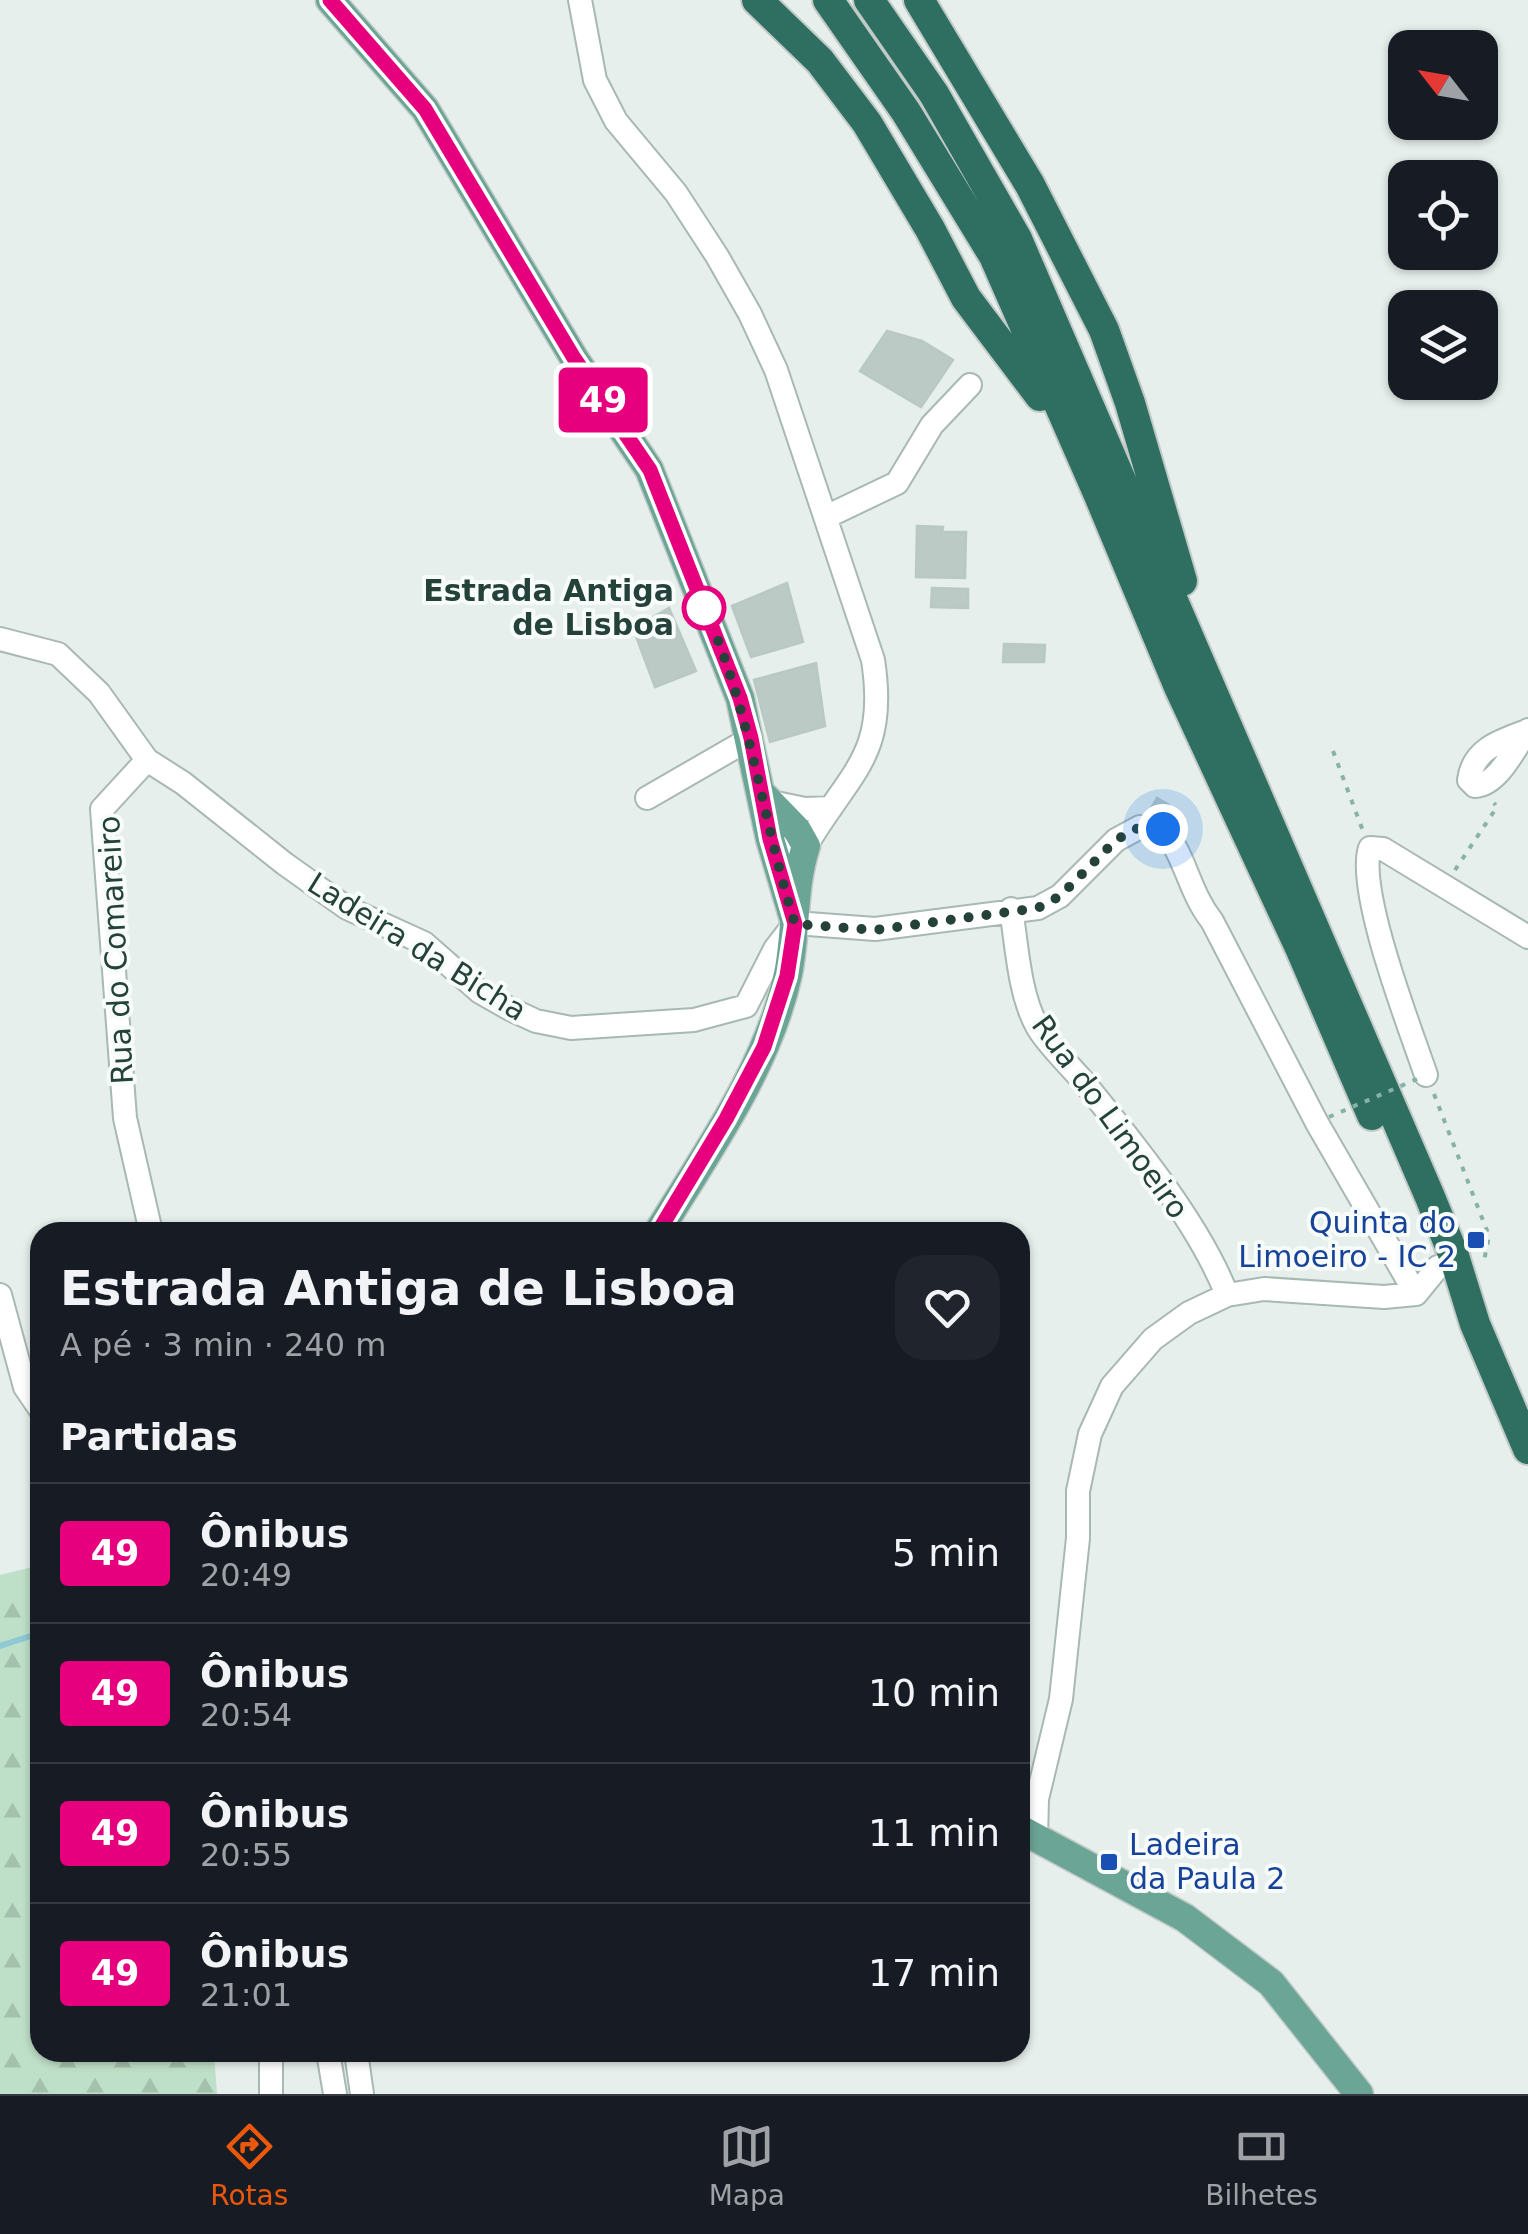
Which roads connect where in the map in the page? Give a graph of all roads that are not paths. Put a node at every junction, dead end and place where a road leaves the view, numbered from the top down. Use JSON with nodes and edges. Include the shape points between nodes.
{"nodes":[{"id":1,"x":330,"y":0,"type":"edge"},
{"id":2,"x":580,"y":0,"type":"edge"},
{"id":3,"x":593,"y":0,"type":"edge"},
{"id":4,"x":756,"y":0,"type":"edge"},
{"id":5,"x":828,"y":0,"type":"edge"},
{"id":6,"x":869,"y":0,"type":"edge"},
{"id":7,"x":918,"y":0,"type":"edge"},
{"id":8,"x":585,"y":36,"type":"junction"},
{"id":9,"x":970,"y":385,"type":"dead end"},
{"id":10,"x":1098,"y":493,"type":"junction"},
{"id":11,"x":826,"y":517,"type":"junction"},
{"id":12,"x":0,"y":639,"type":"edge"},
{"id":13,"x":1193,"y":643,"type":"junction"},
{"id":14,"x":1528,"y":731,"type":"edge"},
{"id":15,"x":751,"y":738,"type":"junction"},
{"id":16,"x":147,"y":760,"type":"junction"},
{"id":17,"x":1483,"y":787,"type":"dead end"},
{"id":18,"x":647,"y":798,"type":"dead end"},
{"id":19,"x":767,"y":799,"type":"junction"},
{"id":20,"x":831,"y":808,"type":"junction"},
{"id":21,"x":770,"y":839,"type":"junction"},
{"id":22,"x":806,"y":846,"type":"junction"},
{"id":23,"x":1011,"y":909,"type":"junction"},
{"id":24,"x":795,"y":924,"type":"junction"},
{"id":25,"x":1528,"y":938,"type":"edge"},
{"id":26,"x":1421,"y":1077,"type":"road end"},
{"id":27,"x":149,"y":1222,"type":"edge"},
{"id":28,"x":664,"y":1222,"type":"edge"},
{"id":29,"x":1438,"y":1266,"type":"junction"},
{"id":30,"x":1416,"y":1294,"type":"junction"},
{"id":31,"x":0,"y":1295,"type":"edge"},
{"id":32,"x":1227,"y":1295,"type":"junction"},
{"id":33,"x":1475,"y":1324,"type":"junction"},
{"id":34,"x":30,"y":1394,"type":"edge"},
{"id":35,"x":1528,"y":1450,"type":"edge"},
{"id":36,"x":1030,"y":1826,"type":"edge"},
{"id":37,"x":1030,"y":1835,"type":"edge"},
{"id":38,"x":271,"y":2062,"type":"edge"},
{"id":39,"x":330,"y":2062,"type":"edge"},
{"id":40,"x":357,"y":2062,"type":"edge"},
{"id":41,"x":271,"y":2094,"type":"edge"},
{"id":42,"x":335,"y":2094,"type":"edge"},
{"id":43,"x":362,"y":2094,"type":"edge"},
{"id":44,"x":1358,"y":2094,"type":"edge"}],
"edges":[{"from":1,"to":15,"type":"main road","via":[[425,109],[574,358],[650,470]]},
{"from":2,"to":8,"type":"street"},
{"from":3,"to":8,"type":"street"},
{"from":4,"to":10,"type":"highway","via":[[820,61],[867,123],[966,298],[1020,365]]},
{"from":5,"to":10,"type":"highway","via":[[994,256]]},
{"from":6,"to":13,"type":"highway","via":[[934,94],[1017,239]]},
{"from":7,"to":13,"type":"highway","via":[[1030,185],[1104,330],[1177,560]]},
{"from":8,"to":11,"type":"street","via":[[595,80],[616,121],[676,193],[750,314]]},
{"from":9,"to":11,"type":"street","via":[[932,426],[897,482]]},
{"from":10,"to":29,"type":"highway"},
{"from":11,"to":20,"type":"street","via":[[879,694],[874,734]]},
{"from":12,"to":16,"type":"street","via":[[58,654],[98,693]]},
{"from":13,"to":33,"type":"highway","via":[[1454,1256]]},
{"from":14,"to":17,"type":"street","via":[[1480,752],[1469,780]]},
{"from":15,"to":18,"type":"street"},
{"from":15,"to":19,"type":"main road"},
{"from":16,"to":24,"type":"street","name":"Ladeira da Bicha","via":[[347,908],[424,943],[480,992],[536,1020],[571,1028],[731,1012],[746,1006]]},
{"from":16,"to":27,"type":"street","name":"Rua do Comareiro","via":[[102,809],[125,1118]]},
{"from":19,"to":20,"type":"street"},
{"from":19,"to":21,"type":"main road"},
{"from":19,"to":22,"type":"main road"},
{"from":20,"to":22,"type":"street"},
{"from":21,"to":22,"type":"street"},
{"from":21,"to":24,"type":"main road"},
{"from":22,"to":24,"type":"main road","via":[[796,880]]},
{"from":23,"to":24,"type":"street","via":[[875,930]]},
{"from":23,"to":30,"type":"street","via":[[1038,908],[1060,896],[1116,840],[1140,827],[1163,829]]},
{"from":23,"to":32,"type":"street","name":"Rua do Limoeiro","via":[[1038,1028],[1173,1200]]},
{"from":24,"to":28,"type":"main road","via":[[764,1047]]},
{"from":25,"to":26,"type":"street","via":[[1382,849],[1370,848],[1366,860],[1376,917]]},
{"from":29,"to":30,"type":"street"},
{"from":29,"to":33,"type":"highway"},
{"from":30,"to":32,"type":"street","via":[[1264,1288]]},
{"from":31,"to":34,"type":"street"},
{"from":32,"to":36,"type":"street","via":[[1154,1338],[1112,1386],[1090,1434],[1078,1491],[1061,1699]]},
{"from":33,"to":35,"type":"highway"},
{"from":37,"to":44,"type":"main road","via":[[1185,1918],[1271,1982]]},
{"from":38,"to":41,"type":"street"},
{"from":39,"to":42,"type":"street"},
{"from":40,"to":43,"type":"street"}]}
